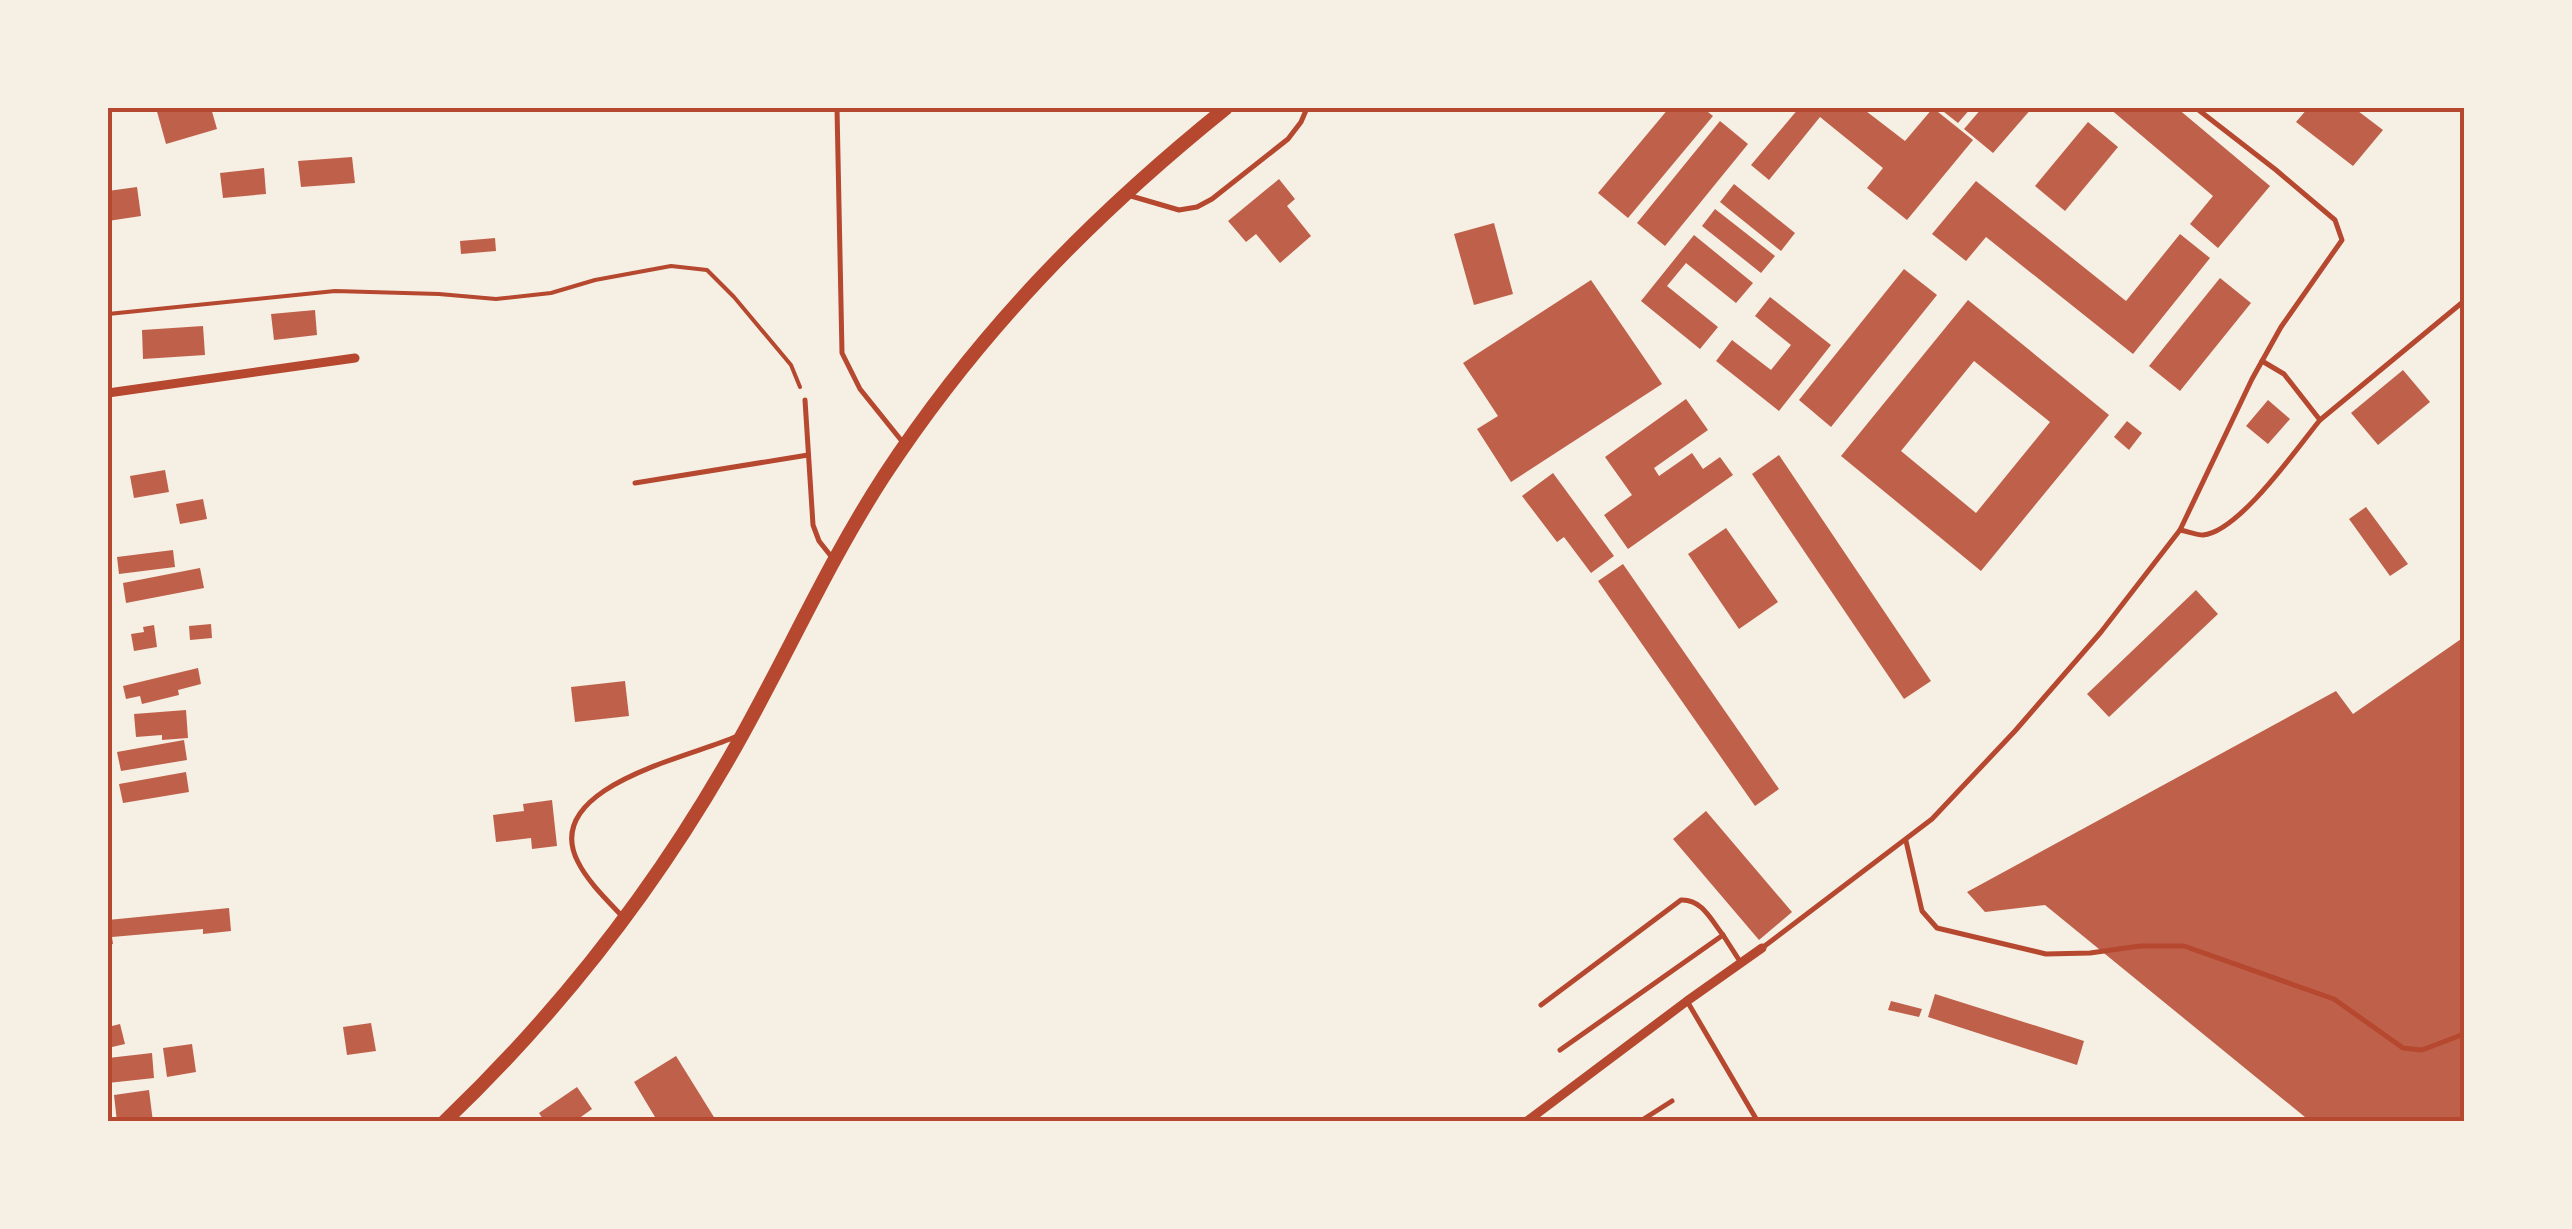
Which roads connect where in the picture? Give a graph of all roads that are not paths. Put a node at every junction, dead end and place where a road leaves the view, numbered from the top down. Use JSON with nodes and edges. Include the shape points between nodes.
{"nodes":[{"id":1,"x":838,"y":108,"type":"edge"},
{"id":2,"x":1226,"y":108,"type":"edge"},
{"id":3,"x":1307,"y":108,"type":"edge"},
{"id":4,"x":2196,"y":108,"type":"edge"},
{"id":5,"x":1123,"y":194,"type":"junction"},
{"id":6,"x":2464,"y":302,"type":"edge"},
{"id":7,"x":355,"y":358,"type":"dead end"},
{"id":8,"x":2262,"y":361,"type":"junction"},
{"id":9,"x":108,"y":392,"type":"edge"},
{"id":10,"x":805,"y":400,"type":"road end"},
{"id":11,"x":2320,"y":420,"type":"junction"},
{"id":12,"x":905,"y":446,"type":"junction"},
{"id":13,"x":808,"y":455,"type":"junction"},
{"id":14,"x":635,"y":483,"type":"dead end"},
{"id":15,"x":2180,"y":530,"type":"junction"},
{"id":16,"x":834,"y":560,"type":"junction"},
{"id":17,"x":743,"y":734,"type":"junction"},
{"id":18,"x":1906,"y":841,"type":"junction"},
{"id":19,"x":624,"y":918,"type":"junction"},
{"id":20,"x":1722,"y":935,"type":"junction"},
{"id":21,"x":1762,"y":948,"type":"joint"},
{"id":22,"x":1742,"y":963,"type":"junction"},
{"id":23,"x":1687,"y":1001,"type":"junction"},
{"id":24,"x":1541,"y":1005,"type":"dead end"},
{"id":25,"x":2464,"y":1034,"type":"edge"},
{"id":26,"x":1560,"y":1050,"type":"dead end"},
{"id":27,"x":1672,"y":1101,"type":"dead end"},
{"id":28,"x":444,"y":1122,"type":"edge"},
{"id":29,"x":1526,"y":1122,"type":"edge"},
{"id":30,"x":1639,"y":1122,"type":"edge"},
{"id":31,"x":1758,"y":1122,"type":"edge"}],
"edges":[{"from":1,"to":12,"type":"lane","via":[[842,353],[860,389]]},
{"from":2,"to":5,"type":"main road"},
{"from":3,"to":5,"type":"lane","via":[[1288,139],[1197,207],[1179,210]]},
{"from":4,"to":8,"type":"lane","via":[[2335,220],[2342,240]]},
{"from":5,"to":12,"type":"main road","via":[[996,326]]},
{"from":6,"to":11,"type":"lane"},
{"from":7,"to":9,"type":"street"},
{"from":8,"to":11,"type":"lane","via":[[2284,374]]},
{"from":8,"to":15,"type":"lane"},
{"from":10,"to":13,"type":"lane"},
{"from":11,"to":15,"type":"lane","via":[[2233,522],[2204,535]]},
{"from":12,"to":16,"type":"main road"},
{"from":13,"to":14,"type":"lane"},
{"from":13,"to":16,"type":"lane","via":[[813,525]]},
{"from":15,"to":18,"type":"lane","via":[[2015,732]]},
{"from":16,"to":17,"type":"main road"},
{"from":17,"to":19,"type":"main road"},
{"from":17,"to":19,"type":"lane","via":[[637,772],[581,810],[571,842],[577,861]]},
{"from":18,"to":21,"type":"lane"},
{"from":18,"to":25,"type":"lane","via":[[1922,911],[1937,928],[2046,954],[2184,946],[2334,999],[2403,1048],[2422,1050]]},
{"from":19,"to":28,"type":"main road","via":[[551,1010]]},
{"from":20,"to":22,"type":"lane"},
{"from":20,"to":24,"type":"lane","via":[[1698,903],[1680,900]]},
{"from":20,"to":26,"type":"lane"},
{"from":21,"to":22,"type":"street"},
{"from":22,"to":23,"type":"street"},
{"from":23,"to":29,"type":"street"},
{"from":23,"to":31,"type":"lane"},
{"from":27,"to":30,"type":"lane"}]}
